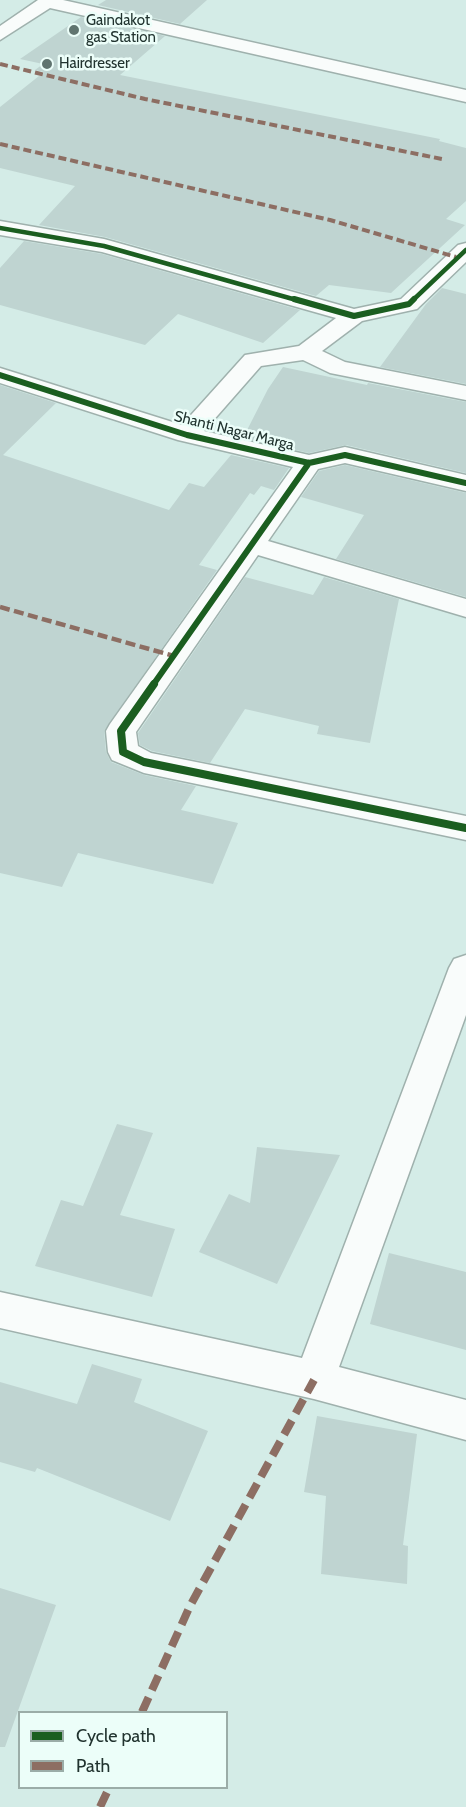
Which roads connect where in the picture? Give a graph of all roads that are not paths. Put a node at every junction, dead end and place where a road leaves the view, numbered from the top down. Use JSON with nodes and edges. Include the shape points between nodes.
{"nodes":[{"id":1,"x":49,"y":1,"type":"edge"},
{"id":2,"x":0,"y":34,"type":"edge"},
{"id":3,"x":466,"y":96,"type":"edge"},
{"id":4,"x":0,"y":228,"type":"edge"},
{"id":5,"x":466,"y":250,"type":"edge"},
{"id":6,"x":354,"y":316,"type":"junction"},
{"id":7,"x":306,"y":352,"type":"junction"},
{"id":8,"x":0,"y":375,"type":"edge"},
{"id":9,"x":466,"y":393,"type":"edge"},
{"id":10,"x":188,"y":435,"type":"junction"},
{"id":11,"x":309,"y":463,"type":"junction"},
{"id":12,"x":466,"y":483,"type":"edge"},
{"id":13,"x":252,"y":545,"type":"junction"},
{"id":14,"x":466,"y":608,"type":"edge"},
{"id":15,"x":466,"y":828,"type":"edge"},
{"id":16,"x":466,"y":968,"type":"edge"},
{"id":17,"x":0,"y":1310,"type":"edge"},
{"id":18,"x":314,"y":1380,"type":"junction"},
{"id":19,"x":466,"y":1419,"type":"edge"}],
"edges":[{"from":1,"to":2,"type":"street"},
{"from":1,"to":3,"type":"street"},
{"from":4,"to":6,"type":"street","via":[[104,246]]},
{"from":5,"to":6,"type":"street","via":[[409,304]]},
{"from":6,"to":7,"type":"street"},
{"from":7,"to":9,"type":"street","via":[[338,368]]},
{"from":7,"to":10,"type":"street","via":[[254,360]]},
{"from":8,"to":10,"type":"street","name":"Shanti Nagar Marga"},
{"from":10,"to":11,"type":"street","name":"Shanti Nagar Marga"},
{"from":11,"to":12,"type":"street","name":"Shanti Nagar Marga","via":[[345,455]]},
{"from":11,"to":13,"type":"street"},
{"from":13,"to":14,"type":"street"},
{"from":13,"to":15,"type":"street","via":[[121,731],[123,752],[144,762]]},
{"from":16,"to":18,"type":"street"},
{"from":17,"to":18,"type":"street"},
{"from":18,"to":19,"type":"street"}]}
